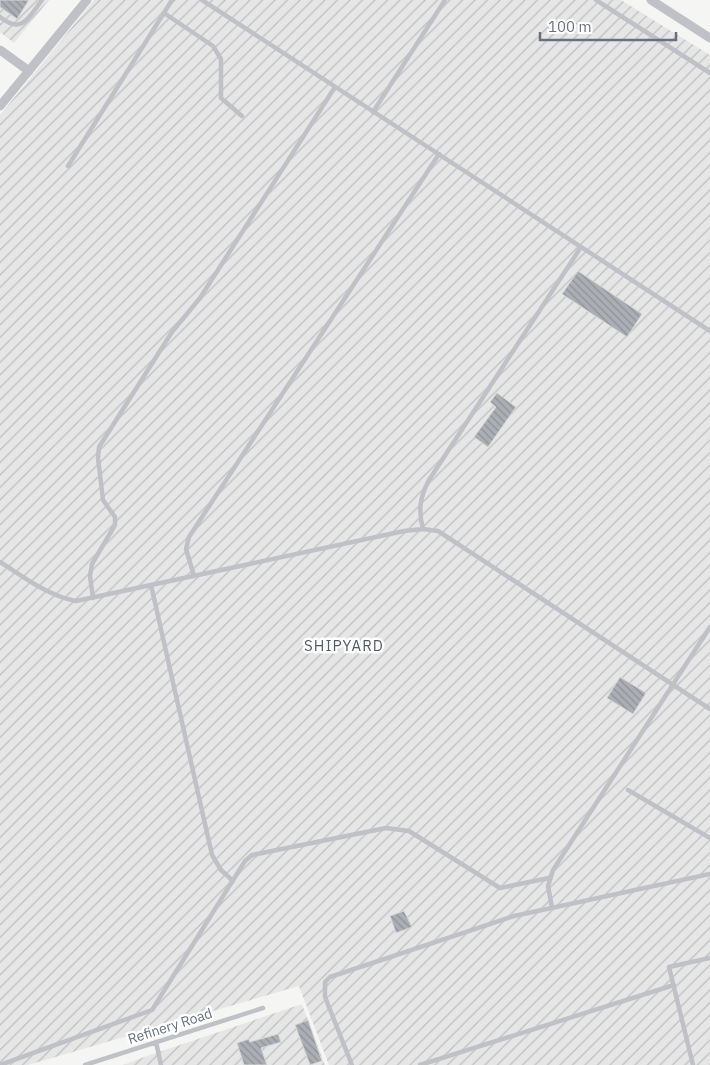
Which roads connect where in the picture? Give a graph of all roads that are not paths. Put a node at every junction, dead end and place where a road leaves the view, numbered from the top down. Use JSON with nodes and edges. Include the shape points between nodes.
{"nodes":[{"id":1,"x":42,"y":0,"type":"edge"},
{"id":2,"x":87,"y":0,"type":"edge"},
{"id":3,"x":172,"y":0,"type":"edge"},
{"id":4,"x":202,"y":0,"type":"edge"},
{"id":5,"x":445,"y":0,"type":"edge"},
{"id":6,"x":596,"y":0,"type":"edge"},
{"id":7,"x":651,"y":0,"type":"edge"},
{"id":8,"x":164,"y":13,"type":"junction"},
{"id":9,"x":0,"y":17,"type":"edge"},
{"id":10,"x":710,"y":38,"type":"edge"},
{"id":11,"x":0,"y":50,"type":"edge"},
{"id":12,"x":29,"y":71,"type":"junction"},
{"id":13,"x":710,"y":72,"type":"edge"},
{"id":14,"x":335,"y":87,"type":"junction"},
{"id":15,"x":0,"y":106,"type":"edge"},
{"id":16,"x":373,"y":112,"type":"junction"},
{"id":17,"x":242,"y":116,"type":"dead end"},
{"id":18,"x":439,"y":154,"type":"junction"},
{"id":19,"x":68,"y":166,"type":"dead end"},
{"id":20,"x":581,"y":247,"type":"junction"},
{"id":21,"x":710,"y":330,"type":"edge"},
{"id":22,"x":423,"y":529,"type":"junction"},
{"id":23,"x":0,"y":562,"type":"edge"},
{"id":24,"x":194,"y":576,"type":"junction"},
{"id":25,"x":151,"y":585,"type":"junction"},
{"id":26,"x":93,"y":598,"type":"junction"},
{"id":27,"x":710,"y":627,"type":"edge"},
{"id":28,"x":672,"y":684,"type":"junction"},
{"id":29,"x":710,"y":709,"type":"edge"},
{"id":30,"x":628,"y":790,"type":"dead end"},
{"id":31,"x":710,"y":838,"type":"edge"},
{"id":32,"x":710,"y":874,"type":"edge"},
{"id":33,"x":549,"y":878,"type":"junction"},
{"id":34,"x":233,"y":881,"type":"junction"},
{"id":35,"x":552,"y":908,"type":"junction"},
{"id":36,"x":710,"y":958,"type":"edge"},
{"id":37,"x":674,"y":985,"type":"junction"},
{"id":38,"x":262,"y":1008,"type":"dead end"},
{"id":39,"x":156,"y":1042,"type":"junction"},
{"id":40,"x":0,"y":1065,"type":"edge"},
{"id":41,"x":85,"y":1065,"type":"edge"},
{"id":42,"x":161,"y":1065,"type":"edge"},
{"id":43,"x":351,"y":1065,"type":"edge"},
{"id":44,"x":420,"y":1065,"type":"edge"},
{"id":45,"x":693,"y":1065,"type":"edge"}],
"edges":[{"from":1,"to":9,"type":"lane","via":[[18,26]]},
{"from":2,"to":12,"type":"street"},
{"from":3,"to":8,"type":"lane"},
{"from":4,"to":14,"type":"lane"},
{"from":5,"to":16,"type":"lane"},
{"from":6,"to":13,"type":"lane"},
{"from":7,"to":10,"type":"street"},
{"from":8,"to":17,"type":"lane","via":[[213,46],[221,59],[221,98]]},
{"from":8,"to":19,"type":"lane"},
{"from":11,"to":12,"type":"street"},
{"from":12,"to":15,"type":"street"},
{"from":14,"to":16,"type":"lane"},
{"from":14,"to":26,"type":"lane","via":[[200,298],[172,332],[99,447],[103,500],[115,517],[115,525],[92,564]]},
{"from":16,"to":18,"type":"lane"},
{"from":18,"to":20,"type":"lane"},
{"from":18,"to":24,"type":"lane","via":[[189,537],[186,549]]},
{"from":20,"to":21,"type":"lane"},
{"from":20,"to":22,"type":"lane","via":[[429,480],[421,496],[419,515]]},
{"from":22,"to":24,"type":"lane"},
{"from":22,"to":28,"type":"lane","via":[[438,531]]},
{"from":23,"to":26,"type":"lane","via":[[62,599]]},
{"from":24,"to":25,"type":"lane"},
{"from":25,"to":26,"type":"lane"},
{"from":25,"to":34,"type":"lane","via":[[212,855],[220,870]]},
{"from":27,"to":28,"type":"lane"},
{"from":28,"to":29,"type":"lane"},
{"from":28,"to":33,"type":"lane"},
{"from":30,"to":31,"type":"lane"},
{"from":32,"to":35,"type":"lane"},
{"from":33,"to":34,"type":"lane","via":[[500,888],[409,831],[391,828],[252,855]]},
{"from":33,"to":35,"type":"lane"},
{"from":34,"to":40,"type":"lane","via":[[152,1010]]},
{"from":35,"to":43,"type":"lane","via":[[514,916],[330,977],[324,991]]},
{"from":36,"to":37,"type":"lane","via":[[670,967]]},
{"from":37,"to":44,"type":"lane"},
{"from":37,"to":45,"type":"lane"},
{"from":38,"to":39,"type":"lane","name":"Refinery Road"},
{"from":39,"to":41,"type":"lane","name":"Refinery Road"},
{"from":39,"to":42,"type":"lane"}]}
